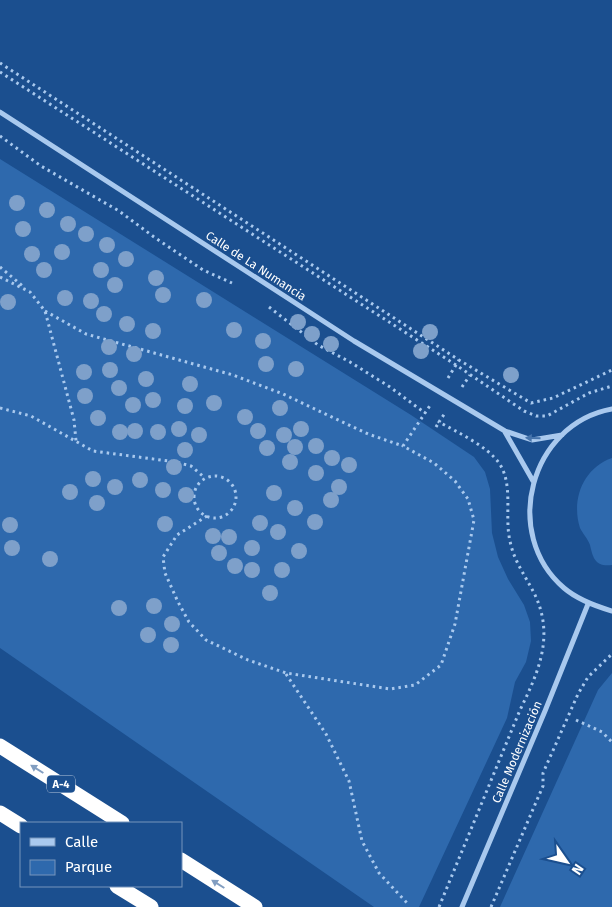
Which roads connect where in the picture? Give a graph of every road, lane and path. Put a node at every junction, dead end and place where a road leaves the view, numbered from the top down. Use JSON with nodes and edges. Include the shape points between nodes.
{"nodes":[{"id":1,"x":0,"y":63,"type":"edge"},
{"id":2,"x":0,"y":72,"type":"edge"},
{"id":3,"x":0,"y":112,"type":"edge"},
{"id":4,"x":0,"y":136,"type":"edge"},
{"id":5,"x":0,"y":267,"type":"edge"},
{"id":6,"x":0,"y":277,"type":"edge"},
{"id":7,"x":234,"y":284,"type":"dead end"},
{"id":8,"x":30,"y":292,"type":"junction"},
{"id":9,"x":266,"y":304,"type":"dead end"},
{"id":10,"x":45,"y":311,"type":"junction"},
{"id":11,"x":612,"y":370,"type":"edge"},
{"id":12,"x":470,"y":375,"type":"junction"},
{"id":13,"x":612,"y":386,"type":"edge"},
{"id":14,"x":453,"y":401,"type":"junction"},
{"id":15,"x":0,"y":408,"type":"edge"},
{"id":16,"x":612,"y":410,"type":"edge"},
{"id":17,"x":425,"y":413,"type":"dead end"},
{"id":18,"x":422,"y":418,"type":"dead end"},
{"id":19,"x":439,"y":422,"type":"junction"},
{"id":20,"x":436,"y":427,"type":"dead end"},
{"id":21,"x":505,"y":431,"type":"junction"},
{"id":22,"x":562,"y":435,"type":"junction"},
{"id":23,"x":76,"y":442,"type":"junction"},
{"id":24,"x":404,"y":446,"type":"junction"},
{"id":25,"x":205,"y":478,"type":"junction"},
{"id":26,"x":533,"y":481,"type":"junction"},
{"id":27,"x":207,"y":516,"type":"junction"},
{"id":28,"x":588,"y":604,"type":"junction"},
{"id":29,"x":612,"y":611,"type":"edge"},
{"id":30,"x":612,"y":654,"type":"edge"},
{"id":31,"x":286,"y":673,"type":"junction"},
{"id":32,"x":576,"y":720,"type":"dead end"},
{"id":33,"x":612,"y":742,"type":"edge"},
{"id":34,"x":0,"y":746,"type":"edge"},
{"id":35,"x":0,"y":813,"type":"edge"},
{"id":36,"x":120,"y":822,"type":"edge"},
{"id":37,"x":20,"y":825,"type":"edge"},
{"id":38,"x":182,"y":861,"type":"edge"},
{"id":39,"x":119,"y":887,"type":"edge"},
{"id":40,"x":408,"y":904,"type":"dead end"},
{"id":41,"x":151,"y":907,"type":"edge"},
{"id":42,"x":255,"y":907,"type":"edge"},
{"id":43,"x":438,"y":907,"type":"edge"},
{"id":44,"x":462,"y":907,"type":"edge"},
{"id":45,"x":491,"y":907,"type":"edge"}],
"edges":[{"from":1,"to":11,"type":"path","via":[[459,360],[531,403],[554,398]]},
{"from":2,"to":12,"type":"path"},
{"from":3,"to":14,"type":"street","name":"Calle de La Numancia","via":[[354,341]]},
{"from":4,"to":7,"type":"path","via":[[41,166],[119,211],[203,270]]},
{"from":5,"to":8,"type":"path"},
{"from":6,"to":8,"type":"path"},
{"from":8,"to":10,"type":"path"},
{"from":9,"to":17,"type":"path","via":[[318,345],[390,387]]},
{"from":10,"to":23,"type":"path","via":[[74,420]]},
{"from":10,"to":24,"type":"path","via":[[86,334],[233,376],[283,394],[368,434]]},
{"from":12,"to":13,"type":"path","via":[[536,416],[547,416],[589,393]]},
{"from":12,"to":14,"type":"path"},
{"from":14,"to":19,"type":"path"},
{"from":14,"to":21,"type":"street","name":"Calle de La Numancia"},
{"from":15,"to":23,"type":"path","via":[[31,416]]},
{"from":16,"to":22,"type":"street","via":[[581,420]]},
{"from":18,"to":24,"type":"path"},
{"from":19,"to":20,"type":"path"},
{"from":19,"to":43,"type":"path","via":[[487,450],[505,475],[510,542],[536,598],[544,641],[535,678]]},
{"from":22,"to":21,"type":"street","name":"Calle de La Numancia","one_way":true,"via":[[532,440]]},
{"from":21,"to":26,"type":"street"},
{"from":22,"to":26,"type":"street","via":[[544,456]]},
{"from":23,"to":25,"type":"path","via":[[93,451],[191,466]]},
{"from":24,"to":31,"type":"path","via":[[434,463],[455,481],[468,499],[474,520],[455,624],[441,665],[415,685],[390,689]]},
{"from":25,"to":27,"type":"path","via":[[196,488],[194,501],[201,513]]},
{"from":25,"to":27,"type":"path","via":[[226,478],[236,496],[227,514],[214,518]]},
{"from":26,"to":28,"type":"street","via":[[529,510],[533,539],[545,566],[564,588]]},
{"from":27,"to":31,"type":"path","via":[[177,535],[163,557],[165,573],[178,602],[189,622],[206,640]]},
{"from":28,"to":29,"type":"street"},
{"from":28,"to":44,"type":"street","name":"Calle Modernización"},
{"from":30,"to":45,"type":"path","via":[[588,677],[578,694]]},
{"from":31,"to":40,"type":"path","via":[[326,734],[349,781],[362,841],[379,873]]},
{"from":32,"to":33,"type":"path","via":[[602,732]]},
{"from":36,"to":34,"type":"highway","number":"A-4","one_way":true},
{"from":35,"to":37,"type":"highway"},
{"from":42,"to":38,"type":"highway","one_way":true},
{"from":39,"to":41,"type":"highway"}]}
